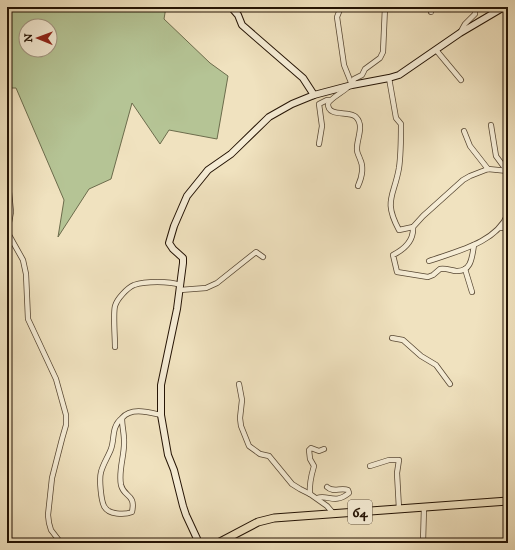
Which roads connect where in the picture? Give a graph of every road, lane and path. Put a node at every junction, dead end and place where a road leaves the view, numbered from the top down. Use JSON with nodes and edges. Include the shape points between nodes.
{"nodes":[{"id":1,"x":231,"y":7,"type":"edge"},
{"id":2,"x":341,"y":7,"type":"edge"},
{"id":3,"x":385,"y":7,"type":"edge"},
{"id":4,"x":475,"y":7,"type":"edge"},
{"id":5,"x":504,"y":7,"type":"edge"},
{"id":6,"x":460,"y":34,"type":"junction"},
{"id":7,"x":436,"y":50,"type":"junction"},
{"id":8,"x":389,"y":78,"type":"junction"},
{"id":9,"x":461,"y":80,"type":"dead end"},
{"id":10,"x":350,"y":85,"type":"junction"},
{"id":11,"x":314,"y":95,"type":"junction"},
{"id":12,"x":330,"y":100,"type":"junction"},
{"id":13,"x":491,"y":125,"type":"dead end"},
{"id":14,"x":464,"y":131,"type":"dead end"},
{"id":15,"x":319,"y":144,"type":"dead end"},
{"id":16,"x":488,"y":169,"type":"junction"},
{"id":17,"x":507,"y":171,"type":"edge"},
{"id":18,"x":8,"y":182,"type":"dead end"},
{"id":19,"x":358,"y":186,"type":"dead end"},
{"id":20,"x":508,"y":214,"type":"edge"},
{"id":21,"x":413,"y":227,"type":"junction"},
{"id":22,"x":508,"y":227,"type":"edge"},
{"id":23,"x":500,"y":228,"type":"junction"},
{"id":24,"x":474,"y":245,"type":"junction"},
{"id":25,"x":263,"y":257,"type":"dead end"},
{"id":26,"x":429,"y":261,"type":"dead end"},
{"id":27,"x":465,"y":269,"type":"junction"},
{"id":28,"x":180,"y":288,"type":"junction"},
{"id":29,"x":472,"y":292,"type":"dead end"},
{"id":30,"x":392,"y":338,"type":"dead end"},
{"id":31,"x":115,"y":347,"type":"dead end"},
{"id":32,"x":239,"y":384,"type":"dead end"},
{"id":33,"x":450,"y":384,"type":"dead end"},
{"id":34,"x":161,"y":415,"type":"junction"},
{"id":35,"x":122,"y":418,"type":"junction"},
{"id":36,"x":324,"y":449,"type":"dead end"},
{"id":37,"x":370,"y":466,"type":"dead end"},
{"id":38,"x":327,"y":487,"type":"dead end"},
{"id":39,"x":310,"y":494,"type":"junction"},
{"id":40,"x":317,"y":498,"type":"junction"},
{"id":41,"x":508,"y":501,"type":"edge"},
{"id":42,"x":424,"y":507,"type":"junction"},
{"id":43,"x":399,"y":509,"type":"junction"},
{"id":44,"x":333,"y":513,"type":"junction"},
{"id":45,"x":61,"y":543,"type":"edge"},
{"id":46,"x":199,"y":543,"type":"edge"},
{"id":47,"x":218,"y":543,"type":"edge"},
{"id":48,"x":423,"y":543,"type":"edge"}],
"edges":[{"from":1,"to":11,"type":"street","via":[[238,15],[242,26],[303,78]]},
{"from":2,"to":10,"type":"street","via":[[337,17],[344,65]]},
{"from":3,"to":10,"type":"street","via":[[383,52],[380,58]]},
{"from":4,"to":6,"type":"street","via":[[475,14]]},
{"from":5,"to":6,"type":"street"},
{"from":6,"to":7,"type":"street"},
{"from":7,"to":8,"type":"street","via":[[406,71]]},
{"from":7,"to":9,"type":"street"},
{"from":8,"to":10,"type":"street"},
{"from":8,"to":21,"type":"street","via":[[396,118],[401,124],[399,166],[390,203],[399,230]]},
{"from":10,"to":11,"type":"street"},
{"from":10,"to":12,"type":"street"},
{"from":11,"to":28,"type":"street","via":[[269,117],[231,154],[208,170],[187,196],[169,243],[182,258]]},
{"from":12,"to":15,"type":"street","via":[[319,104],[322,126]]},
{"from":12,"to":19,"type":"street","via":[[328,104],[332,112],[349,113],[355,115],[358,120],[360,130],[357,150],[362,173]]},
{"from":13,"to":17,"type":"street","via":[[496,156]]},
{"from":14,"to":16,"type":"street","via":[[470,146]]},
{"from":16,"to":17,"type":"street"},
{"from":16,"to":21,"type":"street","via":[[463,180]]},
{"from":18,"to":45,"type":"street","via":[[11,212],[9,235],[23,260],[28,320],[56,379],[66,415],[66,425],[52,478],[48,515],[51,530]]},
{"from":20,"to":23,"type":"street"},
{"from":21,"to":27,"type":"street","via":[[411,241],[393,254],[397,272],[428,277],[440,269]]},
{"from":22,"to":23,"type":"street"},
{"from":23,"to":24,"type":"street"},
{"from":24,"to":26,"type":"street"},
{"from":24,"to":27,"type":"street","via":[[470,264]]},
{"from":25,"to":28,"type":"street","via":[[256,252],[217,283],[206,288]]},
{"from":27,"to":29,"type":"street"},
{"from":28,"to":31,"type":"street","via":[[173,283],[160,283],[128,289],[115,307]]},
{"from":28,"to":34,"type":"street","via":[[161,385]]},
{"from":30,"to":33,"type":"street","via":[[404,340],[421,356],[436,365]]},
{"from":32,"to":39,"type":"street","via":[[242,400],[240,418],[249,446],[268,456],[292,484]]},
{"from":34,"to":35,"type":"street","via":[[135,411],[125,414]]},
{"from":34,"to":46,"type":"street","via":[[168,455],[183,506]]},
{"from":35,"to":35,"type":"street","via":[[122,486],[131,496],[133,503],[132,512],[128,514],[110,512],[103,506],[100,480],[111,448],[113,432]]},
{"from":36,"to":39,"type":"street","via":[[309,450],[310,460],[314,466],[309,486]]},
{"from":37,"to":43,"type":"street","via":[[389,460],[399,460]]},
{"from":38,"to":40,"type":"street","via":[[332,490],[344,488],[349,493],[342,498]]},
{"from":39,"to":40,"type":"street"},
{"from":40,"to":44,"type":"street"},
{"from":41,"to":42,"type":"main road","number":"64"},
{"from":42,"to":43,"type":"main road","number":"64"},
{"from":42,"to":48,"type":"street"},
{"from":43,"to":44,"type":"main road","number":"64"},
{"from":44,"to":47,"type":"main road","number":"64","via":[[267,519]]}]}
